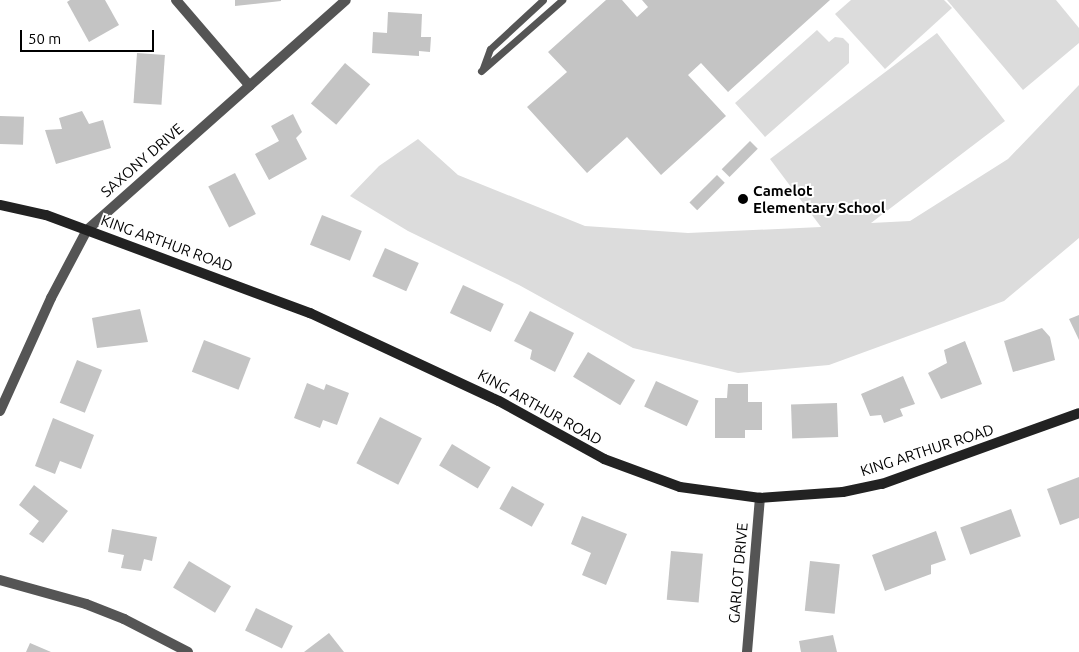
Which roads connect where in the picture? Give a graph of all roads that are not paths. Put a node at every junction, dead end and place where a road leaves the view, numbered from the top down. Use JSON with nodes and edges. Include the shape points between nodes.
{"nodes":[{"id":1,"x":176,"y":0,"type":"edge"},
{"id":2,"x":346,"y":0,"type":"edge"},
{"id":3,"x":543,"y":0,"type":"edge"},
{"id":4,"x":562,"y":0,"type":"edge"},
{"id":5,"x":250,"y":86,"type":"junction"},
{"id":6,"x":0,"y":205,"type":"edge"},
{"id":7,"x":87,"y":230,"type":"junction"},
{"id":8,"x":0,"y":411,"type":"edge"},
{"id":9,"x":1079,"y":413,"type":"edge"},
{"id":10,"x":760,"y":498,"type":"junction"},
{"id":11,"x":0,"y":580,"type":"edge"},
{"id":12,"x":188,"y":652,"type":"edge"},
{"id":13,"x":747,"y":652,"type":"edge"}],
"edges":[{"from":1,"to":5,"type":"street"},
{"from":2,"to":5,"type":"street","name":"SAXONY DRIVE"},
{"from":3,"to":4,"type":"lane","via":[[490,49],[482,71]]},
{"from":5,"to":7,"type":"street","name":"SAXONY DRIVE"},
{"from":6,"to":7,"type":"street","name":"KING ARTHUR ROAD","via":[[46,215]]},
{"from":7,"to":8,"type":"street","name":"SAXONY DRIVE","via":[[51,298]]},
{"from":7,"to":10,"type":"street","name":"KING ARTHUR ROAD","via":[[310,313],[423,363],[604,459],[641,475],[724,495]]},
{"from":9,"to":10,"type":"street","name":"KING ARTHUR ROAD","via":[[882,484],[798,497]]},
{"from":10,"to":13,"type":"street","name":"GARLOT DRIVE"},
{"from":11,"to":12,"type":"street","via":[[86,604],[124,619]]}]}
